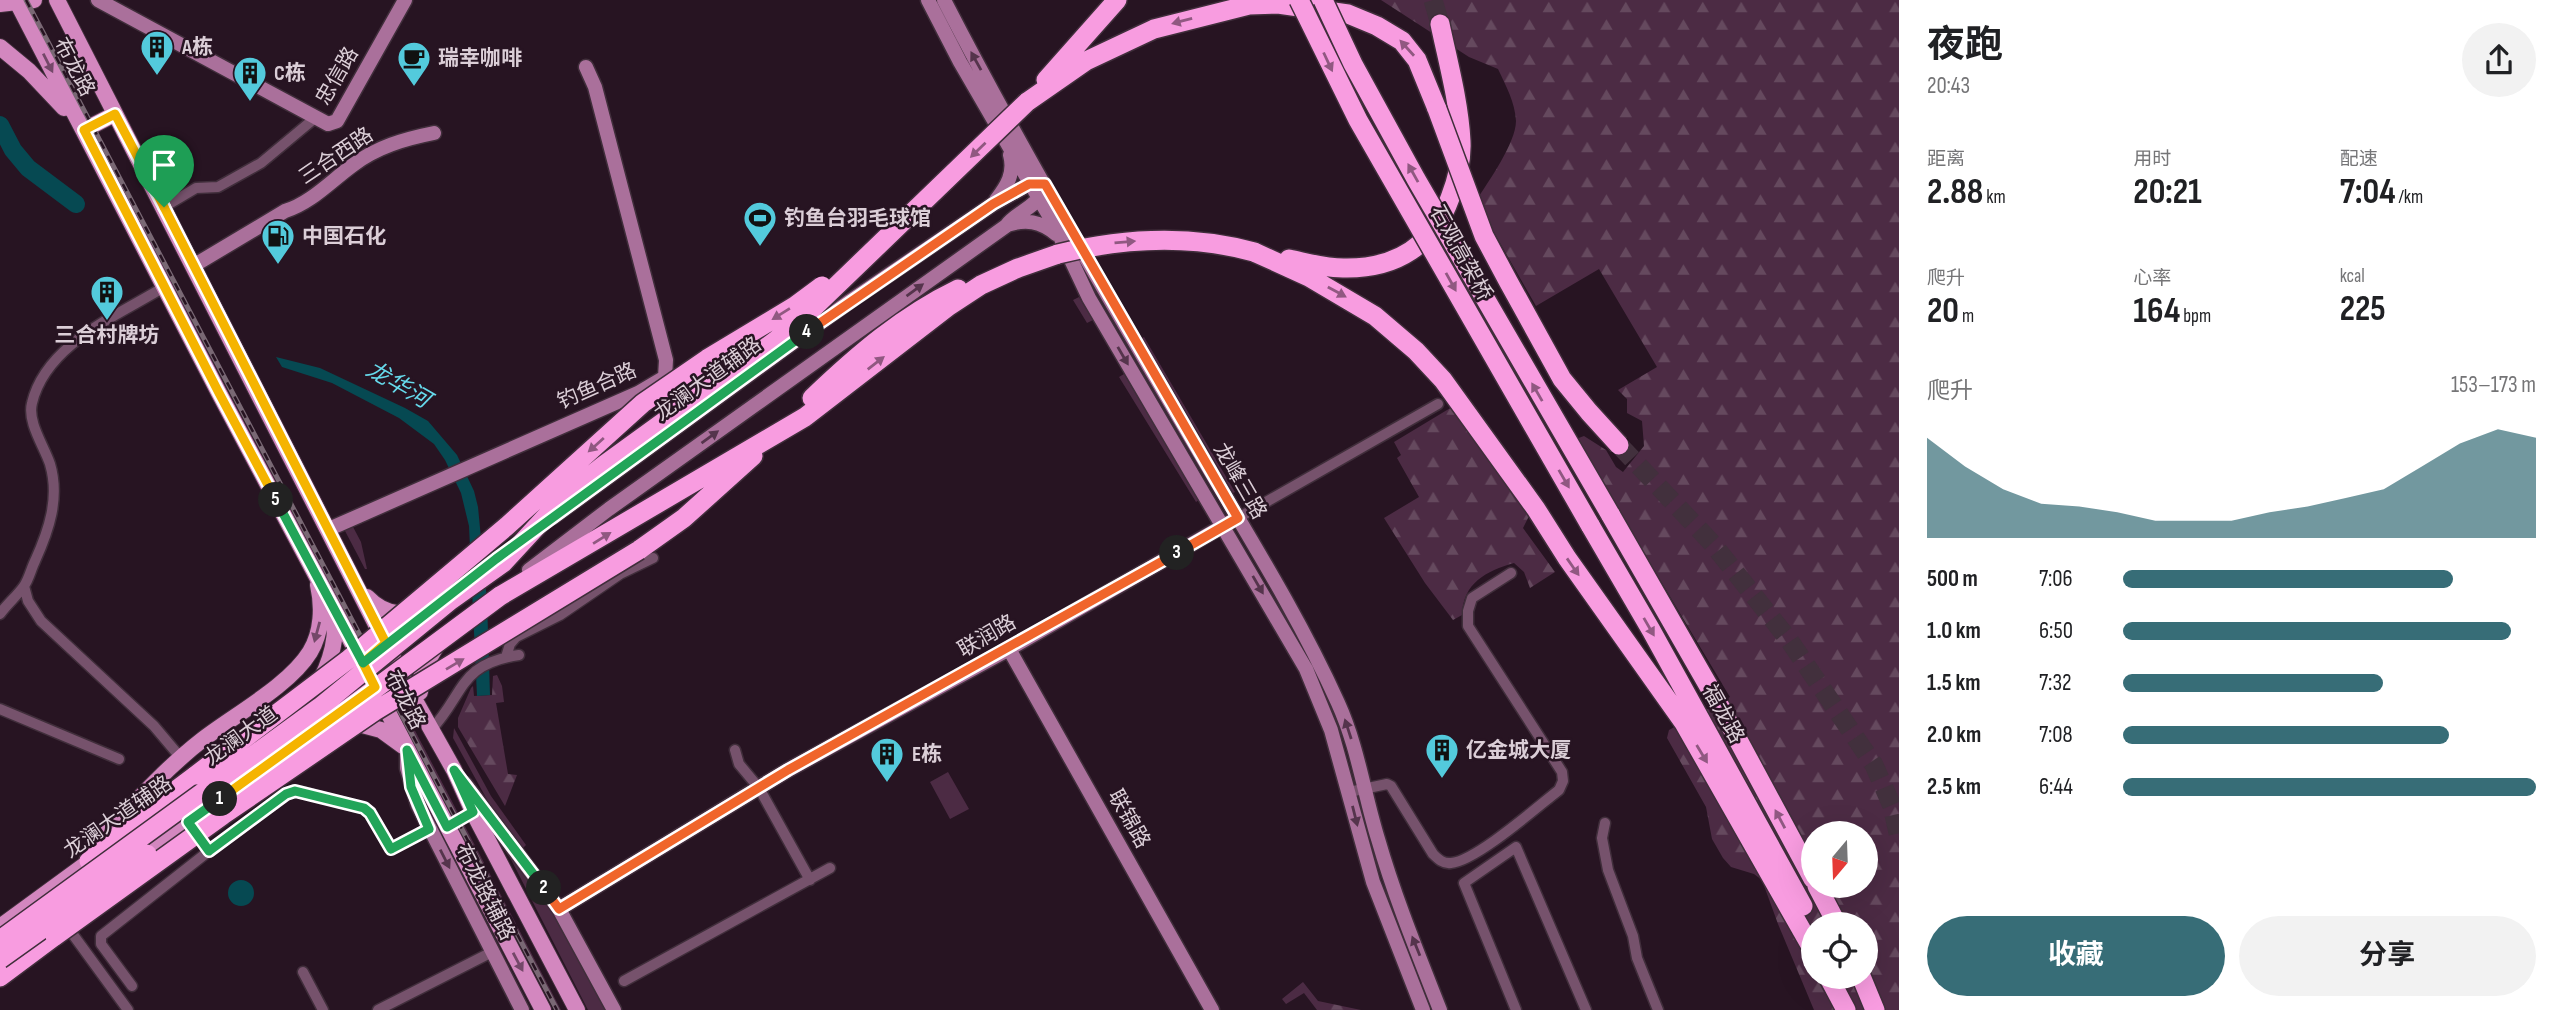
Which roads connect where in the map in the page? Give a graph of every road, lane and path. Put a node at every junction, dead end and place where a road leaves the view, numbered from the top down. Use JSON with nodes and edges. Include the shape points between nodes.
{"nodes":[{"id":1,"x":57,"y":0,"type":"edge"},
{"id":2,"x":98,"y":0,"type":"edge"},
{"id":3,"x":405,"y":0,"type":"edge"},
{"id":4,"x":928,"y":0,"type":"edge"},
{"id":5,"x":944,"y":0,"type":"edge"},
{"id":6,"x":1117,"y":0,"type":"edge"},
{"id":7,"x":1299,"y":0,"type":"edge"},
{"id":8,"x":1323,"y":0,"type":"edge"},
{"id":9,"x":22,"y":1,"type":"edge"},
{"id":10,"x":0,"y":5,"type":"edge"},
{"id":11,"x":1440,"y":24,"type":"tunnel mouth"},
{"id":12,"x":0,"y":47,"type":"edge"},
{"id":13,"x":586,"y":67,"type":"dead end"},
{"id":14,"x":1027,"y":102,"type":"junction"},
{"id":15,"x":115,"y":114,"type":"junction"},
{"id":16,"x":315,"y":118,"type":"junction"},
{"id":17,"x":84,"y":130,"type":"junction"},
{"id":18,"x":434,"y":133,"type":"dead end"},
{"id":19,"x":1006,"y":144,"type":"junction"},
{"id":20,"x":1029,"y":184,"type":"junction"},
{"id":21,"x":1045,"y":184,"type":"junction"},
{"id":22,"x":1038,"y":200,"type":"junction"},
{"id":23,"x":993,"y":204,"type":"junction"},
{"id":24,"x":164,"y":207,"type":"junction"},
{"id":25,"x":1006,"y":226,"type":"junction"},
{"id":26,"x":1059,"y":246,"type":"junction"},
{"id":27,"x":877,"y":247,"type":"junction"},
{"id":28,"x":1254,"y":252,"type":"junction"},
{"id":29,"x":194,"y":266,"type":"junction"},
{"id":30,"x":164,"y":287,"type":"junction"},
{"id":31,"x":1438,"y":404,"type":"dead end"},
{"id":32,"x":655,"y":443,"type":"junction"},
{"id":33,"x":1619,"y":445,"type":"tunnel mouth"},
{"id":34,"x":671,"y":465,"type":"junction"},
{"id":35,"x":1610,"y":514,"type":"joint"},
{"id":36,"x":1238,"y":518,"type":"junction"},
{"id":37,"x":1590,"y":525,"type":"joint"},
{"id":38,"x":1223,"y":526,"type":"junction"},
{"id":39,"x":329,"y":529,"type":"junction"},
{"id":40,"x":653,"y":558,"type":"dead end"},
{"id":41,"x":500,"y":561,"type":"junction"},
{"id":42,"x":312,"y":565,"type":"junction"},
{"id":43,"x":1511,"y":573,"type":"dead end"},
{"id":44,"x":24,"y":586,"type":"junction"},
{"id":45,"x":360,"y":591,"type":"junction"},
{"id":46,"x":499,"y":595,"type":"junction"},
{"id":47,"x":331,"y":601,"type":"junction"},
{"id":48,"x":439,"y":602,"type":"junction"},
{"id":49,"x":0,"y":614,"type":"edge"},
{"id":50,"x":453,"y":627,"type":"junction"},
{"id":51,"x":386,"y":643,"type":"junction"},
{"id":52,"x":1009,"y":649,"type":"junction"},
{"id":53,"x":519,"y":655,"type":"dead end"},
{"id":54,"x":506,"y":657,"type":"junction"},
{"id":55,"x":363,"y":663,"type":"junction"},
{"id":56,"x":399,"y":668,"type":"junction"},
{"id":57,"x":375,"y":687,"type":"junction"},
{"id":58,"x":0,"y":709,"type":"edge"},
{"id":59,"x":296,"y":717,"type":"junction"},
{"id":60,"x":428,"y":724,"type":"junction"},
{"id":61,"x":319,"y":728,"type":"junction"},
{"id":62,"x":407,"y":750,"type":"junction"},
{"id":63,"x":734,"y":750,"type":"dead end"},
{"id":64,"x":181,"y":758,"type":"junction"},
{"id":65,"x":119,"y":759,"type":"dead end"},
{"id":66,"x":454,"y":770,"type":"junction"},
{"id":67,"x":759,"y":788,"type":"junction"},
{"id":68,"x":1366,"y":789,"type":"junction"},
{"id":69,"x":1349,"y":792,"type":"junction"},
{"id":70,"x":473,"y":812,"type":"junction"},
{"id":71,"x":188,"y":822,"type":"junction"},
{"id":72,"x":1605,"y":823,"type":"dead end"},
{"id":73,"x":447,"y":827,"type":"junction"},
{"id":74,"x":429,"y":829,"type":"junction"},
{"id":75,"x":211,"y":853,"type":"junction"},
{"id":76,"x":1801,"y":856,"type":"edge"},
{"id":77,"x":89,"y":861,"type":"junction"},
{"id":78,"x":830,"y":868,"type":"dead end"},
{"id":79,"x":810,"y":880,"type":"junction"},
{"id":80,"x":51,"y":890,"type":"junction"},
{"id":81,"x":34,"y":903,"type":"junction"},
{"id":82,"x":559,"y":909,"type":"junction"},
{"id":83,"x":1805,"y":912,"type":"edge"},
{"id":84,"x":56,"y":920,"type":"junction"},
{"id":85,"x":0,"y":927,"type":"edge"},
{"id":86,"x":1801,"y":929,"type":"edge"},
{"id":87,"x":0,"y":940,"type":"edge"},
{"id":88,"x":492,"y":952,"type":"junction"},
{"id":89,"x":0,"y":958,"type":"edge"},
{"id":90,"x":303,"y":972,"type":"dead end"},
{"id":91,"x":0,"y":977,"type":"edge"},
{"id":92,"x":624,"y":981,"type":"dead end"},
{"id":93,"x":132,"y":986,"type":"dead end"},
{"id":94,"x":1836,"y":989,"type":"edge"},
{"id":95,"x":1841,"y":989,"type":"edge"},
{"id":96,"x":1866,"y":989,"type":"edge"},
{"id":97,"x":128,"y":1010,"type":"edge"},
{"id":98,"x":323,"y":1010,"type":"edge"},
{"id":99,"x":378,"y":1010,"type":"edge"},
{"id":100,"x":522,"y":1010,"type":"edge"},
{"id":101,"x":543,"y":1010,"type":"edge"},
{"id":102,"x":578,"y":1010,"type":"edge"},
{"id":103,"x":614,"y":1010,"type":"edge"},
{"id":104,"x":1212,"y":1010,"type":"edge"},
{"id":105,"x":1423,"y":1010,"type":"edge"},
{"id":106,"x":1440,"y":1010,"type":"edge"},
{"id":107,"x":1516,"y":1010,"type":"edge"},
{"id":108,"x":1586,"y":1010,"type":"edge"},
{"id":109,"x":1658,"y":1010,"type":"edge"},
{"id":110,"x":1848,"y":1010,"type":"edge"},
{"id":111,"x":1875,"y":1010,"type":"edge"}],
"edges":[{"from":1,"to":15,"type":"main road","name":"布龙路"},
{"from":2,"to":16,"type":"main road","name":"忠信路"},
{"from":3,"to":16,"type":"main road","name":"忠信路","via":[[337,121],[328,124]]},
{"from":4,"to":19,"type":"main road","name":"龙峰三路"},
{"from":21,"to":5,"type":"main road","name":"龙峰三路","one_way":true},
{"from":6,"to":14,"type":"highway"},
{"from":7,"to":37,"type":"highway","name":"石观高架桥","one_way":true,"bridge":true,"via":[[1358,120]]},
{"from":35,"to":8,"type":"highway","name":"石观高架桥","one_way":true,"bridge":true,"via":[[1416,179]]},
{"from":9,"to":10,"type":"main road"},
{"from":9,"to":17,"type":"main road","name":"布龙路","one_way":true},
{"from":11,"to":28,"type":"highway","bridge":true,"via":[[1461,141],[1458,173],[1446,211],[1426,240],[1392,261],[1369,267],[1326,267]]},
{"from":12,"to":17,"type":"main road"},
{"from":13,"to":39,"type":"main road","name":"钓鱼合路","via":[[595,87],[667,372],[638,393]]},
{"from":14,"to":27,"type":"highway","one_way":true,"bridge":true},
{"from":33,"to":14,"type":"highway","one_way":true,"bridge":true,"via":[[1562,379],[1508,281],[1475,215],[1417,60],[1402,41],[1377,26],[1312,7],[1249,5],[1177,22],[1108,49]]},
{"from":15,"to":17,"type":"main road"},
{"from":15,"to":24,"type":"main road","name":"布龙路"},
{"from":16,"to":24,"type":"street","via":[[261,163],[218,187],[195,188]]},
{"from":17,"to":30,"type":"main road","name":"布龙路"},
{"from":18,"to":29,"type":"main road","name":"三合西路","via":[[405,139],[366,156],[301,206]]},
{"from":19,"to":20,"type":"main road","name":"龙峰三路"},
{"from":19,"to":23,"type":"main road","via":[[1011,175]]},
{"from":20,"to":21,"type":"main road","name":"龙澜大道辅路"},
{"from":20,"to":22,"type":"main road","name":"龙峰三路"},
{"from":20,"to":23,"type":"main road","name":"龙澜大道辅路"},
{"from":21,"to":22,"type":"main road"},
{"from":21,"to":36,"type":"main road","name":"龙峰三路"},
{"from":22,"to":25,"type":"main road"},
{"from":22,"to":26,"type":"main road","name":"龙峰三路"},
{"from":23,"to":32,"type":"main road","name":"龙澜大道辅路","via":[[850,300]]},
{"from":24,"to":29,"type":"main road","name":"布龙路"},
{"from":25,"to":26,"type":"main road","via":[[1020,221],[1046,226]]},
{"from":34,"to":25,"type":"main road","one_way":true},
{"from":26,"to":28,"type":"highway","one_way":true,"bridge":true,"via":[[1168,240]]},
{"from":26,"to":38,"type":"main road","name":"龙峰三路","one_way":true},
{"from":46,"to":26,"type":"highway","name":"龙澜大道","one_way":true,"via":[[804,417],[949,306]]},
{"from":84,"to":26,"type":"highway","one_way":true,"bridge":true,"via":[[223,815],[375,711],[674,526],[903,319],[992,272]]},
{"from":27,"to":41,"type":"highway","name":"龙澜大道","bridge":true,"via":[[775,341],[564,497]]},
{"from":27,"to":77,"type":"highway","one_way":true,"bridge":true,"via":[[795,306],[643,403],[349,659]]},
{"from":28,"to":86,"type":"highway","one_way":true,"via":[[1344,296],[1401,337],[1454,394],[1684,723]]},
{"from":29,"to":39,"type":"main road","name":"布龙路"},
{"from":30,"to":42,"type":"main road","name":"布龙路"},
{"from":30,"to":44,"type":"street","via":[[69,347],[54,360],[35,395],[31,414],[50,465],[54,506]]},
{"from":31,"to":36,"type":"street","name":"联润路"},
{"from":32,"to":34,"type":"main road"},
{"from":32,"to":41,"type":"main road","name":"龙澜大道辅路"},
{"from":34,"to":46,"type":"main road"},
{"from":76,"to":35,"type":"highway","name":"福龙路","one_way":true},
{"from":36,"to":38,"type":"main road","name":"联润路"},
{"from":68,"to":36,"type":"main road","name":"龙峰三路","one_way":true,"via":[[1338,703]]},
{"from":37,"to":83,"type":"highway","name":"福龙路","one_way":true},
{"from":38,"to":52,"type":"main road","name":"联润路"},
{"from":38,"to":69,"type":"main road","name":"龙峰三路","one_way":true,"via":[[1306,669]]},
{"from":39,"to":45,"type":"main road","name":"布龙路"},
{"from":40,"to":54,"type":"street","via":[[516,637]]},
{"from":41,"to":48,"type":"main road","name":"龙澜大道辅路"},
{"from":41,"to":87,"type":"highway","name":"龙澜大道","bridge":true,"via":[[320,707]]},
{"from":42,"to":47,"type":"main road","name":"布龙路"},
{"from":42,"to":64,"type":"main road","one_way":true,"via":[[321,615],[310,652],[284,680]]},
{"from":43,"to":68,"type":"street","via":[[1472,598],[1468,626],[1562,772],[1562,786],[1476,853],[1451,863],[1436,858],[1391,786]]},
{"from":44,"to":49,"type":"street"},
{"from":44,"to":64,"type":"street","via":[[41,621]]},
{"from":45,"to":48,"type":"main road","via":[[374,605],[397,615]]},
{"from":45,"to":51,"type":"main road","name":"布龙路"},
{"from":46,"to":50,"type":"main road","bridge":true},
{"from":46,"to":89,"type":"highway","name":"龙澜大道","bridge":true,"via":[[201,818]]},
{"from":47,"to":55,"type":"main road","name":"布龙路"},
{"from":47,"to":59,"type":"main road","via":[[336,627],[331,653],[318,685]]},
{"from":48,"to":51,"type":"main road","name":"龙澜大道辅路"},
{"from":50,"to":56,"type":"main road"},
{"from":50,"to":60,"type":"main road","via":[[422,671],[420,685]]},
{"from":51,"to":55,"type":"main road","name":"龙澜大道辅路"},
{"from":51,"to":56,"type":"main road","name":"布龙路"},
{"from":52,"to":67,"type":"main road","name":"联润路"},
{"from":52,"to":104,"type":"main road","name":"联锦路"},
{"from":53,"to":54,"type":"street"},
{"from":54,"to":60,"type":"street","via":[[472,673]]},
{"from":55,"to":57,"type":"main road","name":"布龙路"},
{"from":55,"to":59,"type":"main road","name":"龙澜大道辅路"},
{"from":56,"to":57,"type":"main road"},
{"from":56,"to":60,"type":"main road","name":"布龙路"},
{"from":57,"to":61,"type":"main road"},
{"from":57,"to":62,"type":"main road","name":"布龙路"},
{"from":58,"to":65,"type":"street"},
{"from":59,"to":77,"type":"main road","name":"龙澜大道辅路"},
{"from":60,"to":66,"type":"main road","name":"布龙路"},
{"from":61,"to":62,"type":"main road","via":[[337,722],[367,725],[395,738]]},
{"from":61,"to":71,"type":"main road"},
{"from":62,"to":73,"type":"main road","name":"布龙路"},
{"from":62,"to":74,"type":"main road","name":"布龙路辅路","via":[[411,787]]},
{"from":63,"to":67,"type":"street","via":[[739,764]]},
{"from":64,"to":80,"type":"main road"},
{"from":66,"to":70,"type":"main road","name":"布龙路"},
{"from":66,"to":82,"type":"main road","name":"布龙路辅路"},
{"from":67,"to":79,"type":"street"},
{"from":67,"to":82,"type":"main road","name":"联润路"},
{"from":68,"to":69,"type":"street"},
{"from":106,"to":68,"type":"main road","name":"龙峰三路","one_way":true,"via":[[1388,873]]},
{"from":69,"to":105,"type":"main road","name":"龙峰三路","one_way":true,"via":[[1373,882]]},
{"from":70,"to":73,"type":"main road"},
{"from":70,"to":102,"type":"main road","name":"布龙路"},
{"from":71,"to":75,"type":"street"},
{"from":71,"to":84,"type":"main road"},
{"from":72,"to":109,"type":"street","via":[[1603,848],[1608,870]]},
{"from":73,"to":101,"type":"main road","name":"布龙路","one_way":true},
{"from":74,"to":75,"type":"street","via":[[391,849],[364,808],[295,791]]},
{"from":74,"to":88,"type":"main road","name":"布龙路辅路","one_way":true},
{"from":75,"to":93,"type":"street","via":[[102,936],[101,944]]},
{"from":77,"to":80,"type":"main road","name":"龙澜大道辅路"},
{"from":78,"to":79,"type":"street"},
{"from":79,"to":92,"type":"street"},
{"from":80,"to":81,"type":"main road","name":"龙澜大道辅路"},
{"from":80,"to":84,"type":"main road"},
{"from":81,"to":84,"type":"main road"},
{"from":81,"to":85,"type":"main road","name":"龙澜大道辅路"},
{"from":82,"to":103,"type":"main road","name":"布龙路辅路"},
{"from":84,"to":89,"type":"main road"},
{"from":84,"to":91,"type":"highway"},
{"from":84,"to":97,"type":"street"},
{"from":88,"to":99,"type":"street"},
{"from":88,"to":100,"type":"main road","name":"布龙路辅路"},
{"from":90,"to":98,"type":"street"},
{"from":94,"to":110,"type":"highway"},
{"from":95,"to":110,"type":"highway"},
{"from":96,"to":111,"type":"highway"},
{"from":107,"to":108,"type":"street","via":[[1464,883],[1516,847]]}]}
